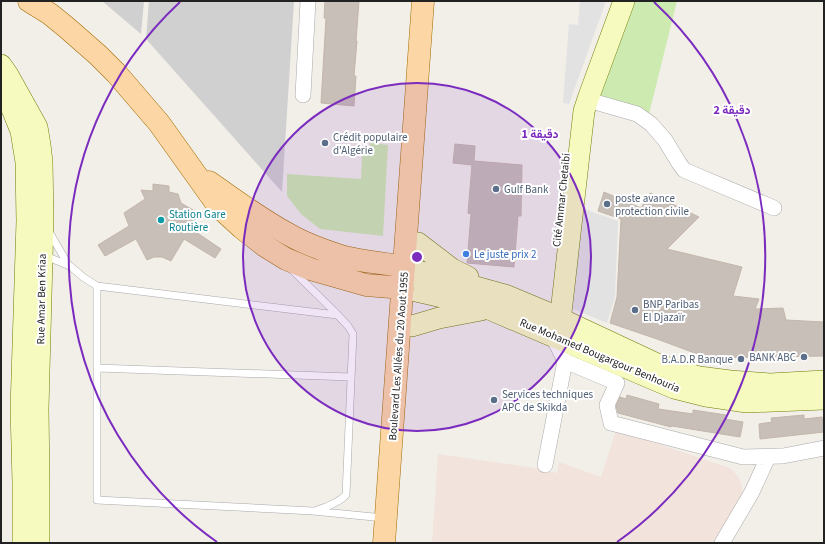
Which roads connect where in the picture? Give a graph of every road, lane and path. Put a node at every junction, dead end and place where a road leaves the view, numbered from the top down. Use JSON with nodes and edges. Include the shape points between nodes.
{"nodes":[{"id":1,"x":29,"y":1,"type":"edge"},
{"id":2,"x":308,"y":1,"type":"edge"},
{"id":3,"x":423,"y":1,"type":"edge"},
{"id":4,"x":435,"y":1,"type":"edge"},
{"id":5,"x":610,"y":1,"type":"edge"},
{"id":6,"x":624,"y":1,"type":"edge"},
{"id":7,"x":1,"y":65,"type":"edge"},
{"id":8,"x":1,"y":81,"type":"edge"},
{"id":9,"x":303,"y":94,"type":"dead end"},
{"id":10,"x":588,"y":100,"type":"junction"},
{"id":11,"x":194,"y":171,"type":"junction"},
{"id":12,"x":567,"y":202,"type":"junction"},
{"id":13,"x":774,"y":208,"type":"dead end"},
{"id":14,"x":43,"y":221,"type":"junction"},
{"id":15,"x":412,"y":239,"type":"junction"},
{"id":16,"x":265,"y":246,"type":"junction"},
{"id":17,"x":34,"y":254,"type":"junction"},
{"id":18,"x":367,"y":262,"type":"junction"},
{"id":19,"x":70,"y":266,"type":"junction"},
{"id":20,"x":97,"y":286,"type":"junction"},
{"id":21,"x":408,"y":292,"type":"junction"},
{"id":22,"x":505,"y":295,"type":"junction"},
{"id":23,"x":489,"y":309,"type":"junction"},
{"id":24,"x":337,"y":315,"type":"junction"},
{"id":25,"x":553,"y":328,"type":"junction"},
{"id":26,"x":564,"y":361,"type":"junction"},
{"id":27,"x":97,"y":368,"type":"junction"},
{"id":28,"x":351,"y":377,"type":"junction"},
{"id":29,"x":824,"y":381,"type":"edge"},
{"id":30,"x":824,"y":398,"type":"edge"},
{"id":31,"x":824,"y":448,"type":"edge"},
{"id":32,"x":768,"y":457,"type":"junction"},
{"id":33,"x":545,"y":465,"type":"dead end"},
{"id":34,"x":313,"y":511,"type":"junction"},
{"id":35,"x":386,"y":519,"type":"junction"},
{"id":36,"x":22,"y":543,"type":"edge"},
{"id":37,"x":39,"y":543,"type":"edge"},
{"id":38,"x":384,"y":543,"type":"edge"},
{"id":39,"x":396,"y":543,"type":"edge"},
{"id":40,"x":722,"y":543,"type":"edge"}],
"edges":[{"from":1,"to":11,"type":"main road","via":[[66,27],[116,73],[159,123]]},
{"from":2,"to":9,"type":"street"},
{"from":3,"to":15,"type":"main road","name":"Boulevard Les Allées du 20 Aout 1955"},
{"from":4,"to":15,"type":"main road","name":"Boulevard Les Allées du 20 Aout 1955"},
{"from":5,"to":12,"type":"main road","name":"Cité Ammar Chetaibi","via":[[571,106]]},
{"from":6,"to":10,"type":"main road","name":"Cité Ammar Chetaibi"},
{"from":7,"to":14,"type":"main road","name":"Rue Amar Ben Kriaa","via":[[37,127],[42,162]]},
{"from":8,"to":17,"type":"main road","name":"Rue Amar Ben Kriaa","via":[[21,131],[26,162],[27,221]]},
{"from":10,"to":12,"type":"main road","name":"Cité Ammar Chetaibi"},
{"from":10,"to":13,"type":"street","via":[[637,114],[651,124],[665,140],[684,170]]},
{"from":11,"to":16,"type":"main road","via":[[219,207]]},
{"from":11,"to":18,"type":"main road","via":[[255,215],[288,235],[316,248]]},
{"from":12,"to":25,"type":"main road","name":"Cité Ammar Chetaibi"},
{"from":14,"to":17,"type":"main road","name":"Rue Amar Ben Kriaa"},
{"from":14,"to":19,"type":"lane"},
{"from":15,"to":18,"type":"main road","via":[[391,255]]},
{"from":15,"to":21,"type":"main road","name":"Boulevard Les Allées du 20 Aout 1955"},
{"from":15,"to":22,"type":"main road","via":[[452,269]]},
{"from":16,"to":21,"type":"main road","via":[[286,259],[310,269],[366,285]]},
{"from":16,"to":24,"type":"lane"},
{"from":17,"to":19,"type":"lane"},
{"from":17,"to":36,"type":"main road","name":"Rue Amar Ben Kriaa","via":[[21,408]]},
{"from":17,"to":37,"type":"main road","name":"Rue Amar Ben Kriaa"},
{"from":18,"to":21,"type":"main road","via":[[388,264]]},
{"from":19,"to":20,"type":"lane"},
{"from":20,"to":24,"type":"lane"},
{"from":20,"to":27,"type":"lane"},
{"from":21,"to":22,"type":"main road","name":"Rue Mohamed Bougargour Benhouria"},
{"from":21,"to":23,"type":"main road","name":"Rue Mohamed Bougargour Benhouria"},
{"from":21,"to":23,"type":"main road","via":[[439,318]]},
{"from":21,"to":35,"type":"main road","name":"Boulevard Les Allées du 20 Aout 1955"},
{"from":21,"to":39,"type":"main road","name":"Boulevard Les Allées du 20 Aout 1955"},
{"from":22,"to":25,"type":"main road","name":"Rue Mohamed Bougargour Benhouria"},
{"from":23,"to":25,"type":"main road","name":"Rue Mohamed Bougargour Benhouria"},
{"from":24,"to":28,"type":"lane","via":[[352,334]]},
{"from":25,"to":26,"type":"street"},
{"from":25,"to":29,"type":"main road","name":"Rue Mohamed Bougargour Benhouria","via":[[699,377],[770,384]]},
{"from":25,"to":30,"type":"main road","name":"Rue Mohamed Bougargour Benhouria","via":[[674,388],[747,402]]},
{"from":26,"to":32,"type":"street","via":[[617,383],[608,405],[611,423],[743,457]]},
{"from":26,"to":33,"type":"street"},
{"from":27,"to":28,"type":"lane"},
{"from":27,"to":34,"type":"lane","via":[[97,500]]},
{"from":28,"to":34,"type":"lane","via":[[346,494],[332,504]]},
{"from":31,"to":32,"type":"street"},
{"from":32,"to":40,"type":"street","via":[[752,492]]},
{"from":34,"to":35,"type":"lane"},
{"from":35,"to":38,"type":"main road","name":"Boulevard Les Allées du 20 Aout 1955"}]}
